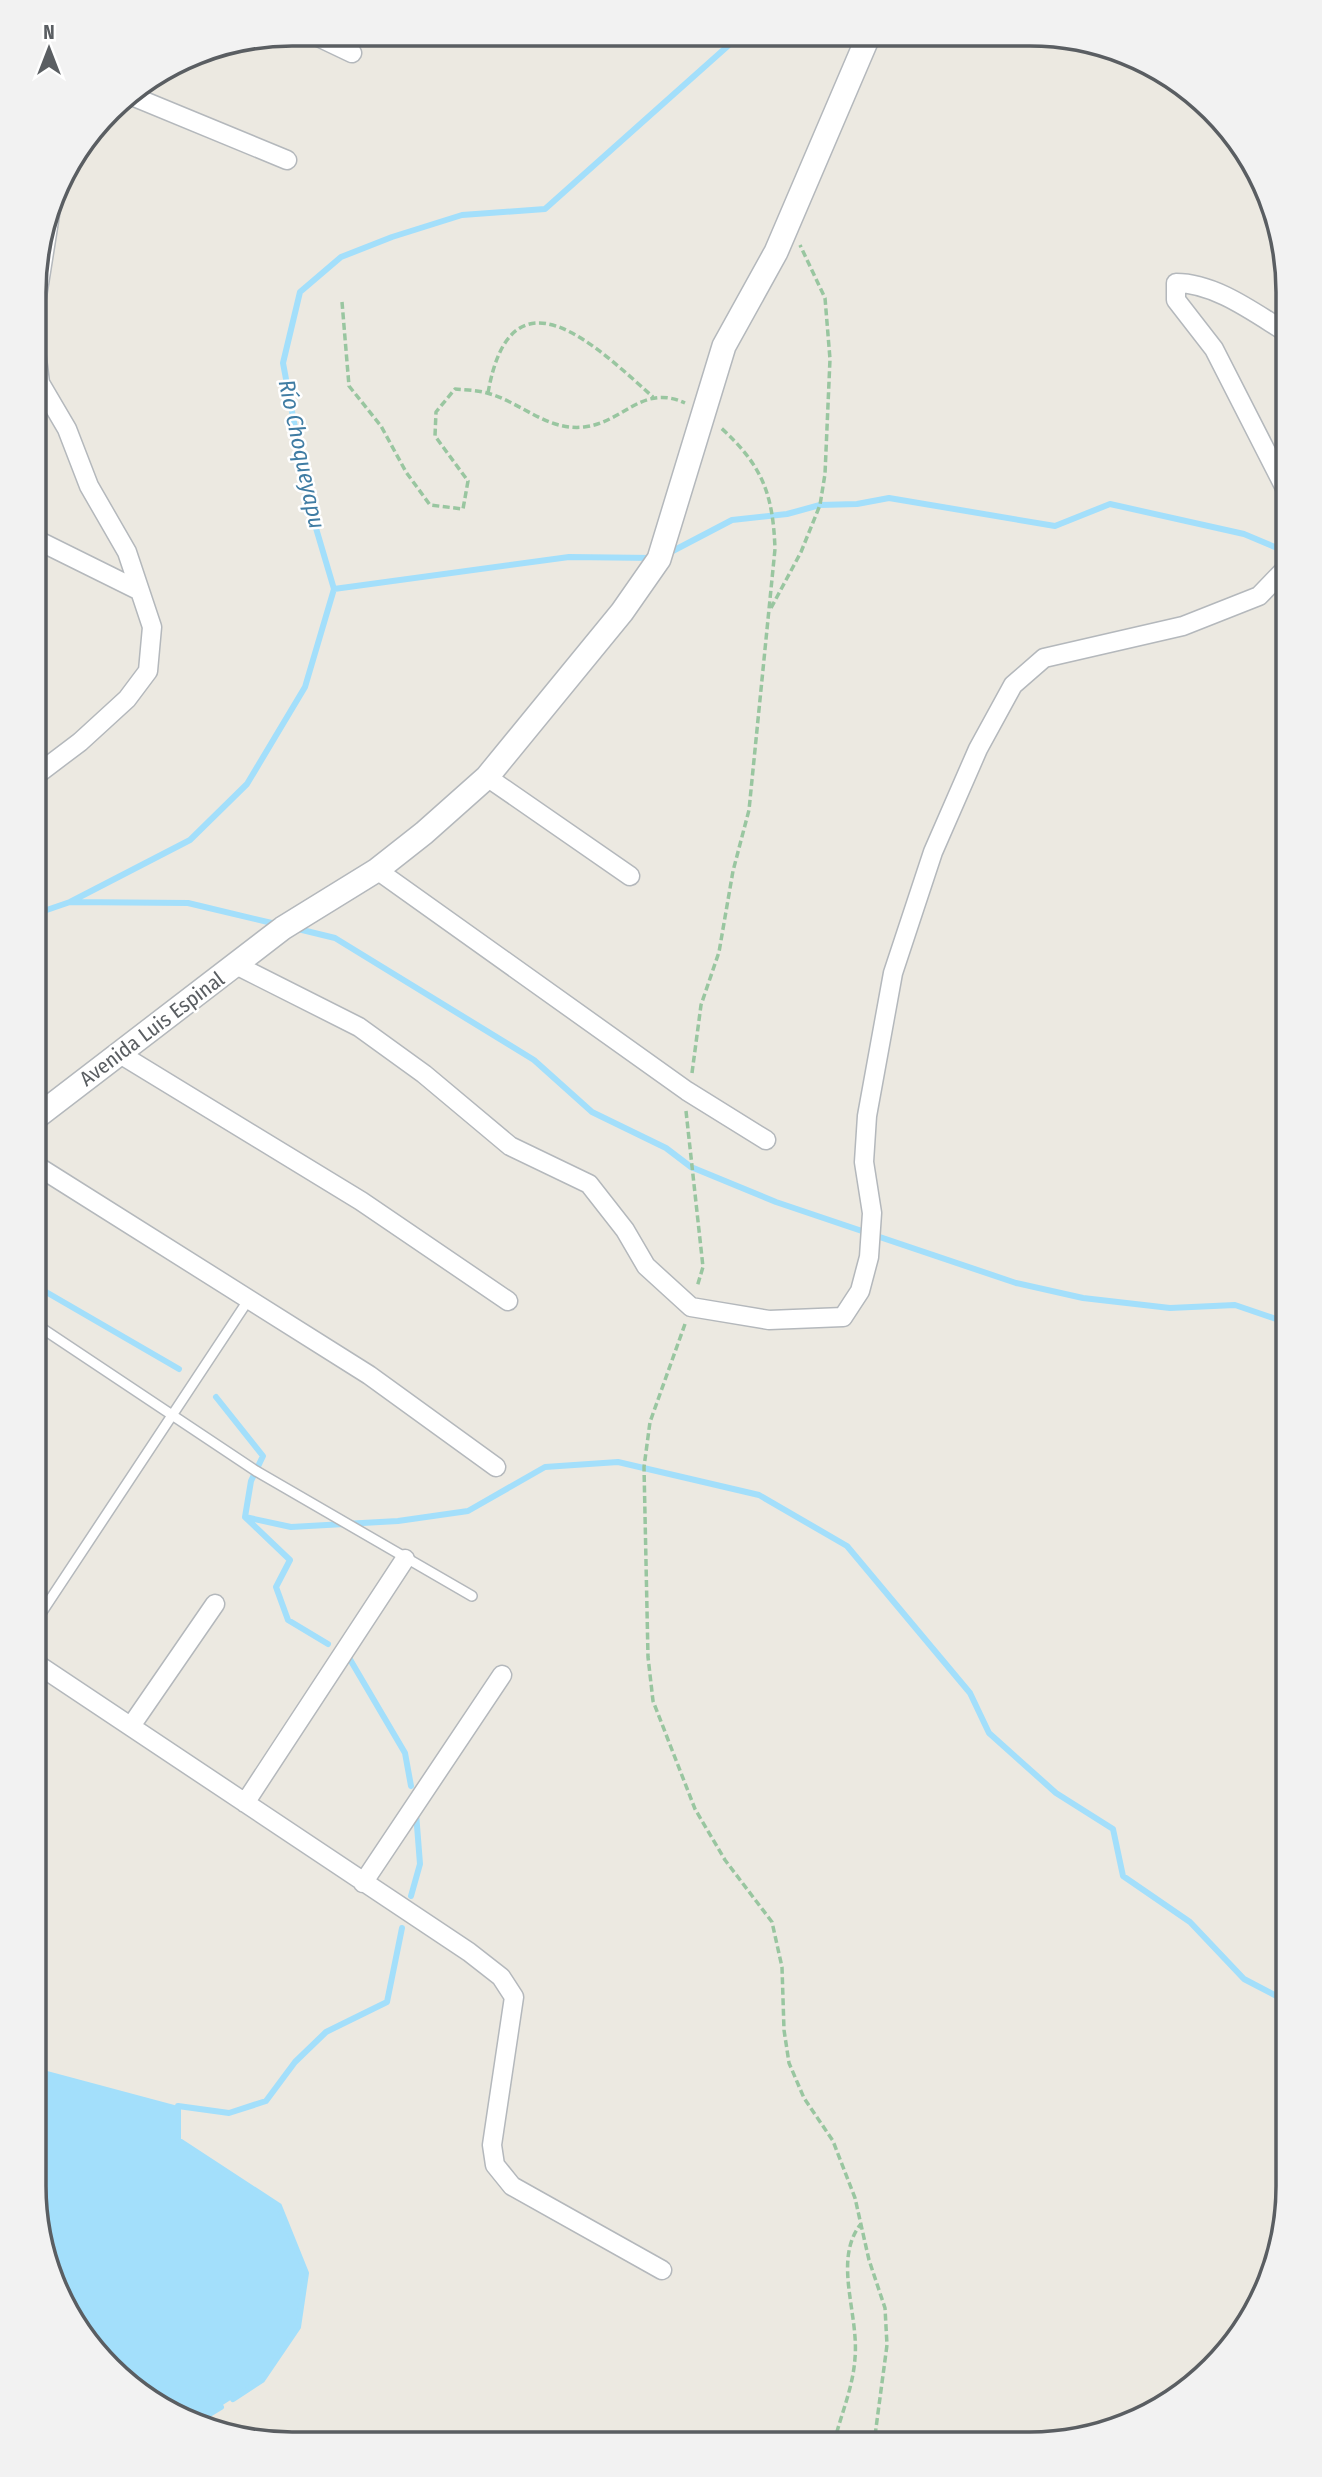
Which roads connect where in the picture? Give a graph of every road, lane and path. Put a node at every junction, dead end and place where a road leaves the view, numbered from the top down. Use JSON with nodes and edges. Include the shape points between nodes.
{"nodes":[{"id":1,"x":337,"y":46,"type":"edge"},
{"id":2,"x":864,"y":46,"type":"edge"},
{"id":3,"x":352,"y":53,"type":"dead end"},
{"id":4,"x":139,"y":99,"type":"edge"},
{"id":5,"x":287,"y":160,"type":"dead end"},
{"id":6,"x":790,"y":219,"type":"junction"},
{"id":7,"x":342,"y":302,"type":"dead end"},
{"id":8,"x":1276,"y":327,"type":"edge"},
{"id":9,"x":46,"y":393,"type":"edge"},
{"id":10,"x":488,"y":393,"type":"junction"},
{"id":11,"x":653,"y":397,"type":"junction"},
{"id":12,"x":702,"y":411,"type":"junction"},
{"id":13,"x":1276,"y":471,"type":"edge"},
{"id":14,"x":46,"y":544,"type":"edge"},
{"id":15,"x":1276,"y":578,"type":"edge"},
{"id":16,"x":140,"y":591,"type":"junction"},
{"id":17,"x":770,"y":610,"type":"junction"},
{"id":18,"x":46,"y":768,"type":"edge"},
{"id":19,"x":486,"y":777,"type":"junction"},
{"id":20,"x":377,"y":870,"type":"junction"},
{"id":21,"x":630,"y":876,"type":"dead end"},
{"id":22,"x":236,"y":965,"type":"junction"},
{"id":23,"x":120,"y":1054,"type":"junction"},
{"id":24,"x":687,"y":1091,"type":"junction"},
{"id":25,"x":46,"y":1110,"type":"edge"},
{"id":26,"x":766,"y":1140,"type":"dead end"},
{"id":27,"x":46,"y":1172,"type":"edge"},
{"id":28,"x":249,"y":1299,"type":"junction"},
{"id":29,"x":508,"y":1301,"type":"dead end"},
{"id":30,"x":691,"y":1307,"type":"junction"},
{"id":31,"x":46,"y":1331,"type":"edge"},
{"id":32,"x":172,"y":1415,"type":"junction"},
{"id":33,"x":496,"y":1467,"type":"dead end"},
{"id":34,"x":405,"y":1559,"type":"junction"},
{"id":35,"x":472,"y":1596,"type":"dead end"},
{"id":36,"x":215,"y":1604,"type":"dead end"},
{"id":37,"x":46,"y":1606,"type":"edge"},
{"id":38,"x":46,"y":1670,"type":"edge"},
{"id":39,"x":502,"y":1675,"type":"dead end"},
{"id":40,"x":131,"y":1726,"type":"junction"},
{"id":41,"x":245,"y":1802,"type":"junction"},
{"id":42,"x":363,"y":1883,"type":"junction"},
{"id":43,"x":861,"y":2223,"type":"junction"},
{"id":44,"x":662,"y":2270,"type":"dead end"},
{"id":45,"x":838,"y":2432,"type":"edge"},
{"id":46,"x":875,"y":2432,"type":"edge"}],
"edges":[{"from":1,"to":3,"type":"street"},
{"from":2,"to":6,"type":"street","name":"Avenida Luis Espinal"},
{"from":4,"to":5,"type":"street"},
{"from":6,"to":12,"type":"street","name":"Avenida Luis Espinal","via":[[724,346]]},
{"from":6,"to":17,"type":"path","via":[[825,298],[830,359],[825,474],[820,505],[806,540]]},
{"from":7,"to":10,"type":"path","via":[[349,386],[381,426],[430,505],[463,509],[468,481],[435,436],[436,412],[455,388]]},
{"from":8,"to":13,"type":"street","via":[[1192,283],[1176,283],[1176,300],[1214,349]]},
{"from":9,"to":16,"type":"street","via":[[67,429],[89,486],[127,552]]},
{"from":10,"to":11,"type":"path","via":[[554,424],[584,427]]},
{"from":10,"to":11,"type":"path","via":[[493,364],[506,338],[532,322],[559,325],[595,346]]},
{"from":11,"to":12,"type":"path","via":[[674,398]]},
{"from":12,"to":17,"type":"path","via":[[736,442],[767,487],[775,549]]},
{"from":12,"to":19,"type":"street","name":"Avenida Luis Espinal","via":[[659,559]]},
{"from":14,"to":16,"type":"street"},
{"from":15,"to":30,"type":"street","via":[[1259,596],[1182,626],[1044,658],[1013,685],[978,749],[933,852],[893,973],[867,1116],[864,1162],[872,1213],[869,1257],[860,1291],[844,1317],[769,1320]]},
{"from":16,"to":18,"type":"street","via":[[152,627],[148,671],[127,699]]},
{"from":17,"to":24,"type":"path","via":[[749,810],[719,952],[701,1005]]},
{"from":19,"to":20,"type":"street","name":"Avenida Luis Espinal"},
{"from":19,"to":21,"type":"street"},
{"from":20,"to":22,"type":"street","name":"Avenida Luis Espinal","via":[[283,928]]},
{"from":20,"to":24,"type":"street"},
{"from":22,"to":23,"type":"street","name":"Avenida Luis Espinal"},
{"from":22,"to":30,"type":"street","via":[[359,1027],[510,1146],[589,1184],[646,1266]]},
{"from":23,"to":25,"type":"street","name":"Avenida Luis Espinal"},
{"from":23,"to":29,"type":"street","via":[[361,1201]]},
{"from":24,"to":26,"type":"street"},
{"from":24,"to":30,"type":"path","via":[[703,1267]]},
{"from":27,"to":28,"type":"street"},
{"from":28,"to":32,"type":"lane"},
{"from":28,"to":33,"type":"street","via":[[369,1375]]},
{"from":30,"to":43,"type":"path","via":[[650,1422],[644,1467],[653,1701],[695,1809],[725,1860],[772,1922],[782,1967],[789,2063],[804,2098],[833,2141]]},
{"from":31,"to":32,"type":"lane"},
{"from":32,"to":34,"type":"lane"},
{"from":32,"to":37,"type":"lane"},
{"from":34,"to":35,"type":"lane"},
{"from":34,"to":41,"type":"street"},
{"from":36,"to":40,"type":"street"},
{"from":38,"to":40,"type":"street"},
{"from":39,"to":42,"type":"street"},
{"from":40,"to":41,"type":"street"},
{"from":41,"to":42,"type":"street"},
{"from":42,"to":44,"type":"street","via":[[469,1952],[501,1977],[514,1997],[492,2145],[499,2174],[512,2186]]},
{"from":43,"to":45,"type":"path","via":[[846,2262],[855,2317],[855,2360]]},
{"from":43,"to":46,"type":"path","via":[[884,2308],[887,2345]]}]}
